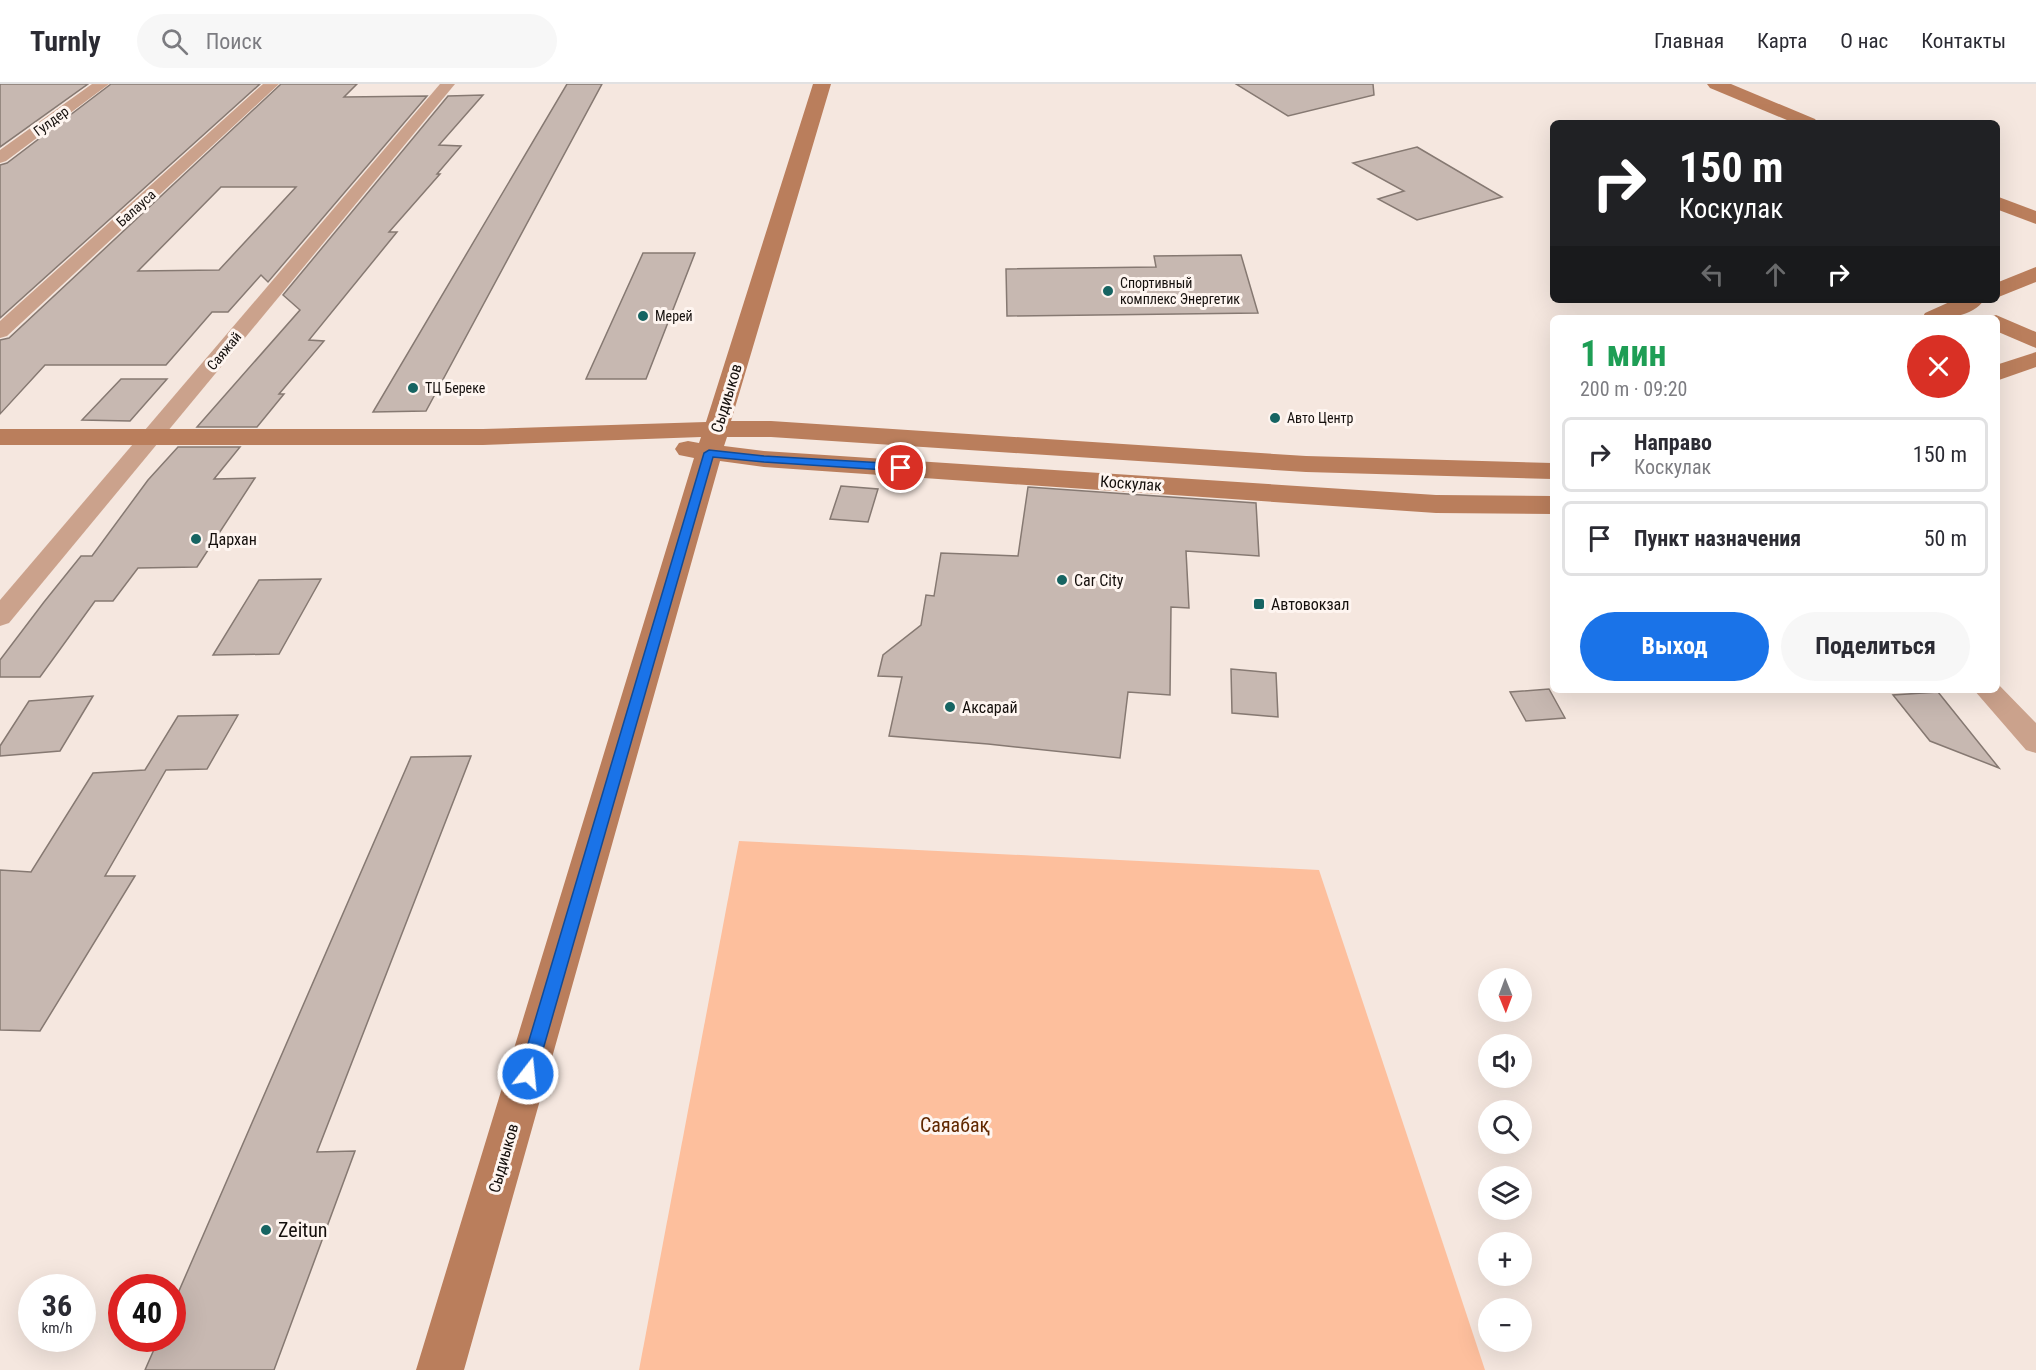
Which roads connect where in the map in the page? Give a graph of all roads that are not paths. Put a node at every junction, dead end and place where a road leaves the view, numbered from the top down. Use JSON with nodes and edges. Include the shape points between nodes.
{"nodes":[{"id":1,"x":102,"y":84,"type":"edge"},
{"id":2,"x":272,"y":84,"type":"edge"},
{"id":3,"x":448,"y":84,"type":"edge"},
{"id":4,"x":822,"y":84,"type":"edge"},
{"id":5,"x":1716,"y":84,"type":"edge"},
{"id":6,"x":1802,"y":120,"type":"edge"},
{"id":7,"x":0,"y":158,"type":"edge"},
{"id":8,"x":2000,"y":204,"type":"edge"},
{"id":9,"x":2036,"y":218,"type":"edge"},
{"id":10,"x":2036,"y":274,"type":"edge"},
{"id":11,"x":2000,"y":289,"type":"edge"},
{"id":12,"x":1967,"y":303,"type":"edge"},
{"id":13,"x":1940,"y":315,"type":"edge"},
{"id":14,"x":1983,"y":315,"type":"edge"},
{"id":15,"x":2000,"y":324,"type":"edge"},
{"id":16,"x":0,"y":332,"type":"edge"},
{"id":17,"x":2036,"y":341,"type":"edge"},
{"id":18,"x":2036,"y":359,"type":"edge"},
{"id":19,"x":2000,"y":372,"type":"edge"},
{"id":20,"x":0,"y":437,"type":"edge"},
{"id":21,"x":151,"y":437,"type":"junction"},
{"id":22,"x":713,"y":441,"type":"junction"},
{"id":23,"x":1550,"y":471,"type":"edge"},
{"id":24,"x":1550,"y":505,"type":"edge"},
{"id":25,"x":0,"y":617,"type":"edge"},
{"id":26,"x":1992,"y":693,"type":"edge"},
{"id":27,"x":2036,"y":742,"type":"edge"},
{"id":28,"x":440,"y":1370,"type":"edge"}],
"edges":[{"from":1,"to":7,"type":"street","name":"Гулдер"},
{"from":2,"to":16,"type":"street","name":"Балауса"},
{"from":3,"to":21,"type":"street","name":"Саяжай"},
{"from":4,"to":22,"type":"street","name":"Сыдиыков"},
{"from":5,"to":6,"type":"street"},
{"from":8,"to":9,"type":"street"},
{"from":10,"to":11,"type":"street"},
{"from":12,"to":13,"type":"street"},
{"from":12,"to":14,"type":"street"},
{"from":15,"to":17,"type":"street"},
{"from":18,"to":19,"type":"street"},
{"from":20,"to":21,"type":"street"},
{"from":21,"to":22,"type":"street","via":[[518,436]]},
{"from":21,"to":25,"type":"street","name":"Саяжай"},
{"from":22,"to":23,"type":"street","name":"Коскулак","via":[[771,429],[1306,464]]},
{"from":22,"to":24,"type":"street","name":"Коскулак","via":[[764,459],[1436,504]]},
{"from":22,"to":28,"type":"street","name":"Сыдиыков"},
{"from":26,"to":27,"type":"street"}]}
